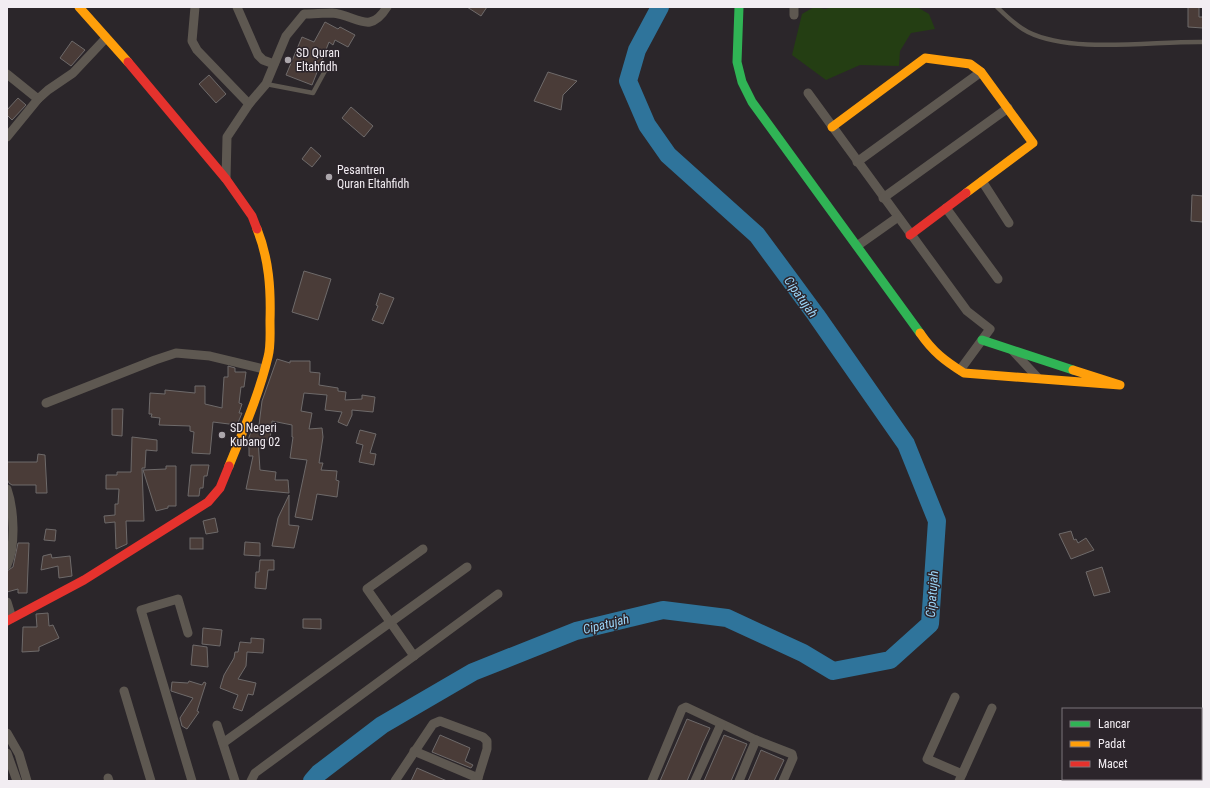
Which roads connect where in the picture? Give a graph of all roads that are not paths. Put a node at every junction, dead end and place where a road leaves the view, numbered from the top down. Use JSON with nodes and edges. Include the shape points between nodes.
{"nodes":[{"id":1,"x":79,"y":7,"type":"edge"},
{"id":2,"x":195,"y":7,"type":"edge"},
{"id":3,"x":237,"y":7,"type":"edge"},
{"id":4,"x":387,"y":7,"type":"edge"},
{"id":5,"x":739,"y":7,"type":"edge"},
{"id":6,"x":996,"y":8,"type":"edge"},
{"id":7,"x":106,"y":38,"type":"junction"},
{"id":8,"x":1203,"y":42,"type":"edge"},
{"id":9,"x":274,"y":64,"type":"junction"},
{"id":10,"x":326,"y":69,"type":"dead end"},
{"id":11,"x":981,"y":72,"type":"junction"},
{"id":12,"x":7,"y":74,"type":"edge"},
{"id":13,"x":266,"y":84,"type":"junction"},
{"id":14,"x":808,"y":94,"type":"dead end"},
{"id":15,"x":38,"y":99,"type":"junction"},
{"id":16,"x":249,"y":104,"type":"junction"},
{"id":17,"x":1008,"y":108,"type":"junction"},
{"id":18,"x":832,"y":127,"type":"junction"},
{"id":19,"x":7,"y":137,"type":"edge"},
{"id":20,"x":857,"y":162,"type":"junction"},
{"id":21,"x":226,"y":179,"type":"junction"},
{"id":22,"x":982,"y":181,"type":"junction"},
{"id":23,"x":883,"y":198,"type":"junction"},
{"id":24,"x":946,"y":208,"type":"junction"},
{"id":25,"x":898,"y":217,"type":"junction"},
{"id":26,"x":1009,"y":222,"type":"dead end"},
{"id":27,"x":910,"y":235,"type":"junction"},
{"id":28,"x":857,"y":246,"type":"junction"},
{"id":29,"x":998,"y":279,"type":"dead end"},
{"id":30,"x":982,"y":340,"type":"junction"},
{"id":31,"x":1012,"y":350,"type":"junction"},
{"id":32,"x":264,"y":369,"type":"junction"},
{"id":33,"x":960,"y":370,"type":"junction"},
{"id":34,"x":1038,"y":378,"type":"junction"},
{"id":35,"x":46,"y":403,"type":"dead end"},
{"id":36,"x":7,"y":489,"type":"edge"},
{"id":37,"x":423,"y":549,"type":"dead end"},
{"id":38,"x":7,"y":565,"type":"edge"},
{"id":39,"x":467,"y":567,"type":"dead end"},
{"id":40,"x":498,"y":594,"type":"dead end"},
{"id":41,"x":7,"y":602,"type":"edge"},
{"id":42,"x":10,"y":619,"type":"edge"},
{"id":43,"x":390,"y":622,"type":"junction"},
{"id":44,"x":188,"y":633,"type":"dead end"},
{"id":45,"x":414,"y":656,"type":"junction"},
{"id":46,"x":124,"y":691,"type":"dead end"},
{"id":47,"x":955,"y":697,"type":"dead end"},
{"id":48,"x":992,"y":708,"type":"dead end"},
{"id":49,"x":721,"y":724,"type":"junction"},
{"id":50,"x":217,"y":725,"type":"dead end"},
{"id":51,"x":7,"y":733,"type":"edge"},
{"id":52,"x":756,"y":740,"type":"junction"},
{"id":53,"x":223,"y":743,"type":"junction"},
{"id":54,"x":414,"y":751,"type":"junction"},
{"id":55,"x":7,"y":753,"type":"edge"},
{"id":56,"x":961,"y":778,"type":"edge"},
{"id":57,"x":477,"y":780,"type":"edge"},
{"id":58,"x":17,"y":781,"type":"edge"},
{"id":59,"x":27,"y":781,"type":"edge"},
{"id":60,"x":151,"y":781,"type":"edge"},
{"id":61,"x":192,"y":781,"type":"edge"},
{"id":62,"x":235,"y":781,"type":"edge"},
{"id":63,"x":251,"y":781,"type":"edge"},
{"id":64,"x":394,"y":781,"type":"edge"},
{"id":65,"x":652,"y":781,"type":"edge"},
{"id":66,"x":695,"y":781,"type":"edge"},
{"id":67,"x":739,"y":781,"type":"edge"},
{"id":68,"x":783,"y":781,"type":"edge"}],
"edges":[{"from":1,"to":7,"type":"street"},
{"from":2,"to":16,"type":"street","via":[[192,41]]},
{"from":3,"to":9,"type":"street","via":[[258,55]]},
{"from":4,"to":9,"type":"street","via":[[373,22],[363,23],[334,13],[304,14],[286,36]]},
{"from":5,"to":28,"type":"street","via":[[737,62],[742,82],[752,102]]},
{"from":6,"to":8,"type":"lane","via":[[1028,32],[1063,41],[1113,44]]},
{"from":7,"to":15,"type":"street","via":[[73,73]]},
{"from":7,"to":21,"type":"street"},
{"from":9,"to":13,"type":"street"},
{"from":10,"to":13,"type":"lane","via":[[313,93]]},
{"from":11,"to":17,"type":"street"},
{"from":11,"to":18,"type":"street","via":[[970,64],[925,58]]},
{"from":11,"to":20,"type":"street"},
{"from":12,"to":15,"type":"street"},
{"from":13,"to":16,"type":"street"},
{"from":14,"to":18,"type":"street"},
{"from":15,"to":19,"type":"street"},
{"from":16,"to":21,"type":"street","via":[[227,138]]},
{"from":17,"to":22,"type":"street","via":[[1033,142]]},
{"from":17,"to":23,"type":"street"},
{"from":18,"to":20,"type":"street"},
{"from":20,"to":23,"type":"street"},
{"from":21,"to":32,"type":"street","via":[[252,216],[268,266],[272,324]]},
{"from":22,"to":24,"type":"street"},
{"from":22,"to":26,"type":"street"},
{"from":23,"to":25,"type":"street"},
{"from":24,"to":27,"type":"street"},
{"from":24,"to":29,"type":"street"},
{"from":25,"to":27,"type":"street"},
{"from":25,"to":28,"type":"street"},
{"from":27,"to":30,"type":"street","via":[[967,311],[990,329]]},
{"from":28,"to":33,"type":"street","via":[[929,346],[944,361]]},
{"from":30,"to":31,"type":"street"},
{"from":30,"to":33,"type":"street"},
{"from":31,"to":34,"type":"street"},
{"from":31,"to":34,"type":"street","via":[[1120,384]]},
{"from":32,"to":35,"type":"street","via":[[210,356],[176,353]]},
{"from":32,"to":42,"type":"street","via":[[225,477],[220,488],[208,502],[84,580]]},
{"from":33,"to":34,"type":"street","via":[[964,373]]},
{"from":36,"to":38,"type":"street","via":[[13,525]]},
{"from":37,"to":43,"type":"street","via":[[367,589]]},
{"from":39,"to":43,"type":"street"},
{"from":40,"to":45,"type":"street"},
{"from":41,"to":42,"type":"street"},
{"from":43,"to":45,"type":"street"},
{"from":43,"to":53,"type":"street"},
{"from":44,"to":61,"type":"street","via":[[178,599],[141,610]]},
{"from":45,"to":63,"type":"street","via":[[255,773]]},
{"from":46,"to":60,"type":"street"},
{"from":47,"to":56,"type":"street","via":[[927,759]]},
{"from":48,"to":56,"type":"street"},
{"from":49,"to":52,"type":"street"},
{"from":49,"to":65,"type":"street","via":[[686,707],[683,708]]},
{"from":49,"to":66,"type":"street"},
{"from":50,"to":53,"type":"street"},
{"from":51,"to":59,"type":"street","via":[[19,754]]},
{"from":52,"to":67,"type":"street"},
{"from":52,"to":68,"type":"street","via":[[793,755]]},
{"from":53,"to":62,"type":"street"},
{"from":54,"to":57,"type":"street"},
{"from":54,"to":57,"type":"street","via":[[433,724],[440,721],[483,737],[488,745]]},
{"from":54,"to":64,"type":"street"},
{"from":55,"to":58,"type":"street"}]}
